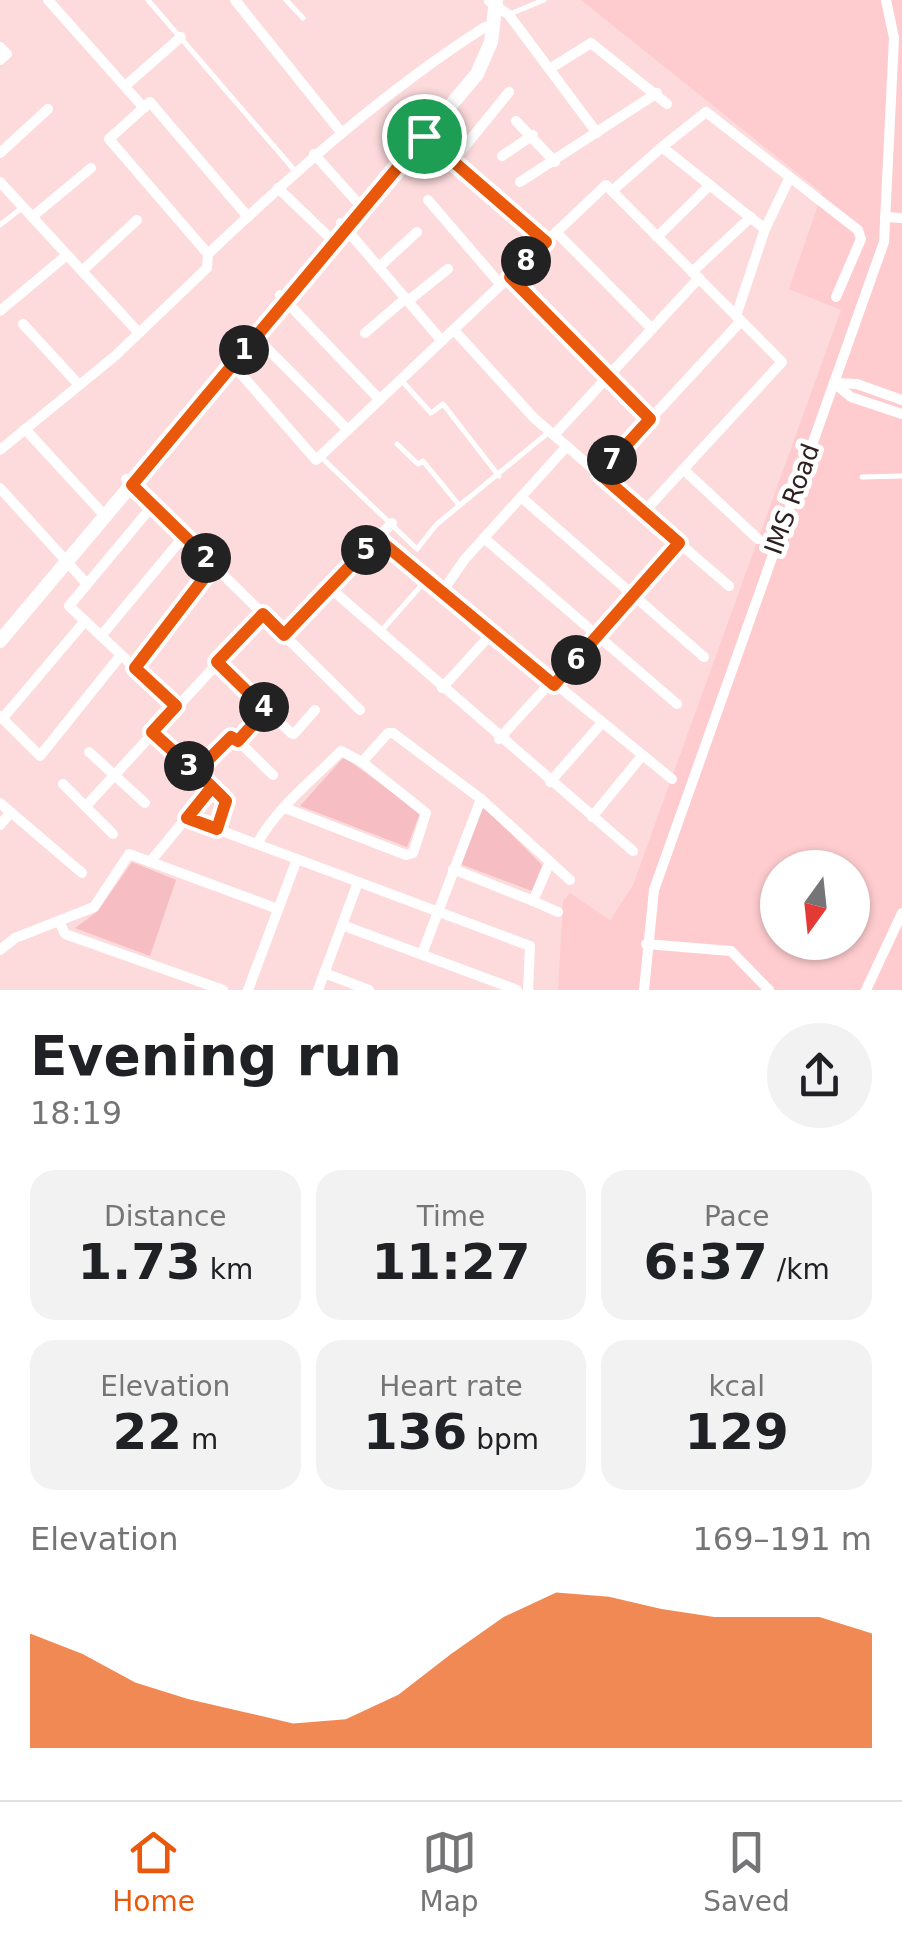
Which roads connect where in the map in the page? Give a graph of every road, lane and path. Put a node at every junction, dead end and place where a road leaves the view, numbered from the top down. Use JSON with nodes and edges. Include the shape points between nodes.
{"nodes":[{"id":1,"x":48,"y":0,"type":"edge"},
{"id":2,"x":148,"y":0,"type":"edge"},
{"id":3,"x":235,"y":0,"type":"edge"},
{"id":4,"x":286,"y":0,"type":"edge"},
{"id":5,"x":544,"y":0,"type":"edge"},
{"id":6,"x":886,"y":0,"type":"edge"},
{"id":7,"x":492,"y":1,"type":"edge"},
{"id":8,"x":509,"y":14,"type":"junction"},
{"id":9,"x":302,"y":18,"type":"dead end"},
{"id":10,"x":486,"y":27,"type":"junction"},
{"id":11,"x":181,"y":37,"type":"junction"},
{"id":12,"x":0,"y":46,"type":"edge"},
{"id":13,"x":0,"y":60,"type":"edge"},
{"id":14,"x":551,"y":68,"type":"junction"},
{"id":15,"x":124,"y":86,"type":"junction"},
{"id":16,"x":509,"y":92,"type":"dead end"},
{"id":17,"x":656,"y":94,"type":"junction"},
{"id":18,"x":667,"y":104,"type":"dead end"},
{"id":19,"x":144,"y":108,"type":"junction"},
{"id":20,"x":48,"y":110,"type":"dead end"},
{"id":21,"x":516,"y":121,"type":"dead end"},
{"id":22,"x":341,"y":132,"type":"junction"},
{"id":23,"x":598,"y":133,"type":"junction"},
{"id":24,"x":421,"y":134,"type":"junction"},
{"id":25,"x":533,"y":135,"type":"junction"},
{"id":26,"x":662,"y":147,"type":"junction"},
{"id":27,"x":0,"y":153,"type":"edge"},
{"id":28,"x":314,"y":154,"type":"junction"},
{"id":29,"x":502,"y":156,"type":"dead end"},
{"id":30,"x":888,"y":157,"type":"junction"},
{"id":31,"x":902,"y":158,"type":"edge"},
{"id":32,"x":453,"y":161,"type":"junction"},
{"id":33,"x":554,"y":162,"type":"junction"},
{"id":34,"x":91,"y":168,"type":"dead end"},
{"id":35,"x":296,"y":172,"type":"junction"},
{"id":36,"x":789,"y":178,"type":"junction"},
{"id":37,"x":0,"y":182,"type":"edge"},
{"id":38,"x":520,"y":182,"type":"dead end"},
{"id":39,"x":710,"y":185,"type":"junction"},
{"id":40,"x":278,"y":188,"type":"junction"},
{"id":41,"x":612,"y":191,"type":"junction"},
{"id":42,"x":428,"y":200,"type":"dead end"},
{"id":43,"x":358,"y":203,"type":"junction"},
{"id":44,"x":23,"y":207,"type":"junction"},
{"id":45,"x":248,"y":217,"type":"junction"},
{"id":46,"x":750,"y":217,"type":"junction"},
{"id":47,"x":885,"y":217,"type":"junction"},
{"id":48,"x":32,"y":218,"type":"junction"},
{"id":49,"x":902,"y":218,"type":"edge"},
{"id":50,"x":137,"y":220,"type":"dead end"},
{"id":51,"x":0,"y":225,"type":"edge"},
{"id":52,"x":344,"y":226,"type":"junction"},
{"id":53,"x":765,"y":229,"type":"junction"},
{"id":54,"x":417,"y":232,"type":"dead end"},
{"id":55,"x":556,"y":232,"type":"junction"},
{"id":56,"x":657,"y":236,"type":"junction"},
{"id":57,"x":329,"y":237,"type":"junction"},
{"id":58,"x":546,"y":242,"type":"junction"},
{"id":59,"x":208,"y":254,"type":"junction"},
{"id":60,"x":67,"y":255,"type":"junction"},
{"id":61,"x":380,"y":267,"type":"junction"},
{"id":62,"x":448,"y":269,"type":"dead end"},
{"id":63,"x":82,"y":271,"type":"junction"},
{"id":64,"x":695,"y":275,"type":"junction"},
{"id":65,"x":505,"y":281,"type":"junction"},
{"id":66,"x":283,"y":298,"type":"junction"},
{"id":67,"x":836,"y":298,"type":"dead end"},
{"id":68,"x":407,"y":300,"type":"junction"},
{"id":69,"x":0,"y":312,"type":"edge"},
{"id":70,"x":738,"y":318,"type":"junction"},
{"id":71,"x":23,"y":324,"type":"dead end"},
{"id":72,"x":652,"y":328,"type":"junction"},
{"id":73,"x":454,"y":330,"type":"junction"},
{"id":74,"x":139,"y":333,"type":"junction"},
{"id":75,"x":365,"y":333,"type":"dead end"},
{"id":76,"x":253,"y":334,"type":"junction"},
{"id":77,"x":442,"y":342,"type":"junction"},
{"id":78,"x":230,"y":361,"type":"junction"},
{"id":79,"x":607,"y":378,"type":"junction"},
{"id":80,"x":401,"y":380,"type":"junction"},
{"id":81,"x":834,"y":383,"type":"junction"},
{"id":82,"x":80,"y":385,"type":"junction"},
{"id":83,"x":380,"y":400,"type":"junction"},
{"id":84,"x":902,"y":400,"type":"edge"},
{"id":85,"x":902,"y":414,"type":"edge"},
{"id":86,"x":650,"y":419,"type":"junction"},
{"id":87,"x":25,"y":429,"type":"junction"},
{"id":88,"x":348,"y":430,"type":"junction"},
{"id":89,"x":552,"y":433,"type":"junction"},
{"id":90,"x":397,"y":444,"type":"dead end"},
{"id":91,"x":567,"y":446,"type":"junction"},
{"id":92,"x":1,"y":448,"type":"edge"},
{"id":93,"x":320,"y":456,"type":"junction"},
{"id":94,"x":684,"y":469,"type":"junction"},
{"id":95,"x":600,"y":474,"type":"junction"},
{"id":96,"x":499,"y":476,"type":"junction"},
{"id":97,"x":902,"y":476,"type":"edge"},
{"id":98,"x":862,"y":477,"type":"dead end"},
{"id":99,"x":129,"y":482,"type":"junction"},
{"id":100,"x":0,"y":488,"type":"edge"},
{"id":101,"x":521,"y":497,"type":"junction"},
{"id":102,"x":152,"y":505,"type":"junction"},
{"id":103,"x":459,"y":506,"type":"junction"},
{"id":104,"x":644,"y":512,"type":"junction"},
{"id":105,"x":102,"y":514,"type":"junction"},
{"id":106,"x":392,"y":522,"type":"junction"},
{"id":107,"x":184,"y":536,"type":"junction"},
{"id":108,"x":377,"y":538,"type":"junction"},
{"id":109,"x":484,"y":538,"type":"junction"},
{"id":110,"x":758,"y":539,"type":"dead end"},
{"id":111,"x":679,"y":543,"type":"junction"},
{"id":112,"x":63,"y":560,"type":"junction"},
{"id":113,"x":214,"y":565,"type":"junction"},
{"id":114,"x":427,"y":579,"type":"junction"},
{"id":115,"x":87,"y":584,"type":"junction"},
{"id":116,"x":729,"y":586,"type":"dead end"},
{"id":117,"x":330,"y":588,"type":"junction"},
{"id":118,"x":442,"y":592,"type":"junction"},
{"id":119,"x":632,"y":596,"type":"junction"},
{"id":120,"x":263,"y":614,"type":"junction"},
{"id":121,"x":85,"y":621,"type":"junction"},
{"id":122,"x":380,"y":632,"type":"junction"},
{"id":123,"x":1,"y":634,"type":"edge"},
{"id":124,"x":492,"y":634,"type":"junction"},
{"id":125,"x":284,"y":635,"type":"junction"},
{"id":126,"x":101,"y":636,"type":"junction"},
{"id":127,"x":598,"y":636,"type":"junction"},
{"id":128,"x":121,"y":656,"type":"junction"},
{"id":129,"x":704,"y":656,"type":"dead end"},
{"id":130,"x":217,"y":662,"type":"junction"},
{"id":131,"x":135,"y":668,"type":"junction"},
{"id":132,"x":553,"y":683,"type":"junction"},
{"id":133,"x":442,"y":688,"type":"junction"},
{"id":134,"x":677,"y":704,"type":"dead end"},
{"id":135,"x":176,"y":706,"type":"junction"},
{"id":136,"x":266,"y":710,"type":"junction"},
{"id":137,"x":315,"y":710,"type":"dead end"},
{"id":138,"x":360,"y":710,"type":"dead end"},
{"id":139,"x":1,"y":717,"type":"edge"},
{"id":140,"x":601,"y":724,"type":"junction"},
{"id":141,"x":152,"y":732,"type":"junction"},
{"id":142,"x":498,"y":739,"type":"junction"},
{"id":143,"x":238,"y":741,"type":"junction"},
{"id":144,"x":89,"y":752,"type":"dead end"},
{"id":145,"x":641,"y":757,"type":"junction"},
{"id":146,"x":362,"y":762,"type":"junction"},
{"id":147,"x":196,"y":772,"type":"junction"},
{"id":148,"x":114,"y":775,"type":"junction"},
{"id":149,"x":272,"y":775,"type":"dead end"},
{"id":150,"x":672,"y":778,"type":"dead end"},
{"id":151,"x":550,"y":782,"type":"junction"},
{"id":152,"x":62,"y":784,"type":"dead end"},
{"id":153,"x":212,"y":787,"type":"junction"},
{"id":154,"x":482,"y":799,"type":"junction"},
{"id":155,"x":0,"y":802,"type":"edge"},
{"id":156,"x":145,"y":802,"type":"dead end"},
{"id":157,"x":86,"y":806,"type":"junction"},
{"id":158,"x":285,"y":808,"type":"junction"},
{"id":159,"x":11,"y":812,"type":"junction"},
{"id":160,"x":592,"y":817,"type":"junction"},
{"id":161,"x":187,"y":818,"type":"junction"},
{"id":162,"x":0,"y":825,"type":"edge"},
{"id":163,"x":217,"y":829,"type":"junction"},
{"id":164,"x":113,"y":834,"type":"dead end"},
{"id":165,"x":257,"y":844,"type":"junction"},
{"id":166,"x":633,"y":851,"type":"dead end"},
{"id":167,"x":297,"y":859,"type":"junction"},
{"id":168,"x":150,"y":862,"type":"junction"},
{"id":169,"x":549,"y":864,"type":"junction"},
{"id":170,"x":453,"y":869,"type":"junction"},
{"id":171,"x":82,"y":872,"type":"dead end"},
{"id":172,"x":570,"y":880,"type":"dead end"},
{"id":173,"x":358,"y":882,"type":"junction"},
{"id":174,"x":533,"y":901,"type":"junction"},
{"id":175,"x":278,"y":909,"type":"junction"},
{"id":176,"x":437,"y":911,"type":"junction"},
{"id":177,"x":558,"y":912,"type":"dead end"},
{"id":178,"x":902,"y":913,"type":"edge"},
{"id":179,"x":59,"y":921,"type":"junction"},
{"id":180,"x":342,"y":925,"type":"junction"},
{"id":181,"x":646,"y":944,"type":"junction"},
{"id":182,"x":0,"y":950,"type":"edge"},
{"id":183,"x":422,"y":954,"type":"junction"},
{"id":184,"x":324,"y":973,"type":"junction"},
{"id":185,"x":223,"y":990,"type":"edge"},
{"id":186,"x":248,"y":990,"type":"edge"},
{"id":187,"x":318,"y":990,"type":"edge"},
{"id":188,"x":369,"y":990,"type":"edge"},
{"id":189,"x":518,"y":990,"type":"edge"},
{"id":190,"x":528,"y":990,"type":"edge"},
{"id":191,"x":644,"y":990,"type":"edge"},
{"id":192,"x":769,"y":990,"type":"edge"},
{"id":193,"x":866,"y":990,"type":"edge"}],
"edges":[{"from":1,"to":15,"type":"street"},
{"from":2,"to":11,"type":"lane"},
{"from":3,"to":22,"type":"street"},
{"from":4,"to":9,"type":"lane"},
{"from":5,"to":8,"type":"lane"},
{"from":6,"to":30,"type":"street","name":"IMS Road","via":[[894,38]]},
{"from":7,"to":8,"type":"street"},
{"from":7,"to":10,"type":"street"},
{"from":7,"to":24,"type":"street","via":[[491,42],[477,74]]},
{"from":8,"to":14,"type":"street"},
{"from":10,"to":22,"type":"street"},
{"from":10,"to":24,"type":"street","via":[[472,66]]},
{"from":11,"to":15,"type":"street"},
{"from":11,"to":35,"type":"lane"},
{"from":12,"to":13,"type":"street","via":[[6,54]]},
{"from":14,"to":17,"type":"street","via":[[591,43]]},
{"from":14,"to":23,"type":"street"},
{"from":15,"to":19,"type":"street"},
{"from":16,"to":32,"type":"street"},
{"from":17,"to":18,"type":"street"},
{"from":17,"to":23,"type":"street"},
{"from":19,"to":45,"type":"street","via":[[150,102]]},
{"from":19,"to":59,"type":"street","via":[[110,139]]},
{"from":20,"to":27,"type":"street"},
{"from":21,"to":25,"type":"street"},
{"from":22,"to":28,"type":"street"},
{"from":23,"to":33,"type":"street"},
{"from":24,"to":32,"type":"street"},
{"from":24,"to":43,"type":"street"},
{"from":24,"to":52,"type":"street"},
{"from":25,"to":29,"type":"street"},
{"from":25,"to":33,"type":"street"},
{"from":26,"to":36,"type":"street","via":[[706,112]]},
{"from":26,"to":39,"type":"street"},
{"from":26,"to":41,"type":"street"},
{"from":28,"to":35,"type":"street"},
{"from":28,"to":43,"type":"street"},
{"from":30,"to":31,"type":"street"},
{"from":30,"to":47,"type":"street","name":"IMS Road"},
{"from":32,"to":58,"type":"street"},
{"from":33,"to":38,"type":"street"},
{"from":34,"to":48,"type":"street"},
{"from":35,"to":40,"type":"street"},
{"from":36,"to":53,"type":"street"},
{"from":36,"to":67,"type":"street","via":[[858,230],[861,239]]},
{"from":37,"to":44,"type":"street"},
{"from":39,"to":46,"type":"street"},
{"from":39,"to":56,"type":"street"},
{"from":40,"to":45,"type":"street"},
{"from":40,"to":57,"type":"street"},
{"from":41,"to":55,"type":"street","via":[[606,185]]},
{"from":41,"to":56,"type":"street"},
{"from":42,"to":65,"type":"street"},
{"from":43,"to":52,"type":"street"},
{"from":44,"to":48,"type":"street"},
{"from":44,"to":51,"type":"lane"},
{"from":45,"to":59,"type":"street"},
{"from":46,"to":53,"type":"street"},
{"from":46,"to":64,"type":"street"},
{"from":47,"to":49,"type":"street"},
{"from":47,"to":81,"type":"street","name":"IMS Road","via":[[884,242]]},
{"from":48,"to":60,"type":"street"},
{"from":50,"to":63,"type":"street"},
{"from":52,"to":57,"type":"street"},
{"from":52,"to":61,"type":"street"},
{"from":52,"to":66,"type":"street"},
{"from":53,"to":70,"type":"street"},
{"from":54,"to":61,"type":"street"},
{"from":55,"to":58,"type":"street"},
{"from":55,"to":72,"type":"street"},
{"from":56,"to":64,"type":"street"},
{"from":57,"to":66,"type":"street"},
{"from":58,"to":65,"type":"street"},
{"from":59,"to":74,"type":"street","via":[[207,268]]},
{"from":60,"to":63,"type":"street"},
{"from":60,"to":69,"type":"street"},
{"from":61,"to":68,"type":"street"},
{"from":62,"to":68,"type":"street"},
{"from":63,"to":74,"type":"street"},
{"from":64,"to":70,"type":"street"},
{"from":64,"to":72,"type":"street"},
{"from":65,"to":73,"type":"street"},
{"from":65,"to":79,"type":"street"},
{"from":66,"to":76,"type":"street"},
{"from":66,"to":83,"type":"street"},
{"from":68,"to":75,"type":"street"},
{"from":68,"to":77,"type":"street"},
{"from":70,"to":86,"type":"street"},
{"from":70,"to":94,"type":"street","via":[[782,362]]},
{"from":71,"to":82,"type":"street"},
{"from":72,"to":79,"type":"street"},
{"from":73,"to":77,"type":"street"},
{"from":73,"to":89,"type":"street"},
{"from":74,"to":82,"type":"street"},
{"from":76,"to":78,"type":"street"},
{"from":76,"to":88,"type":"street"},
{"from":77,"to":80,"type":"street"},
{"from":78,"to":93,"type":"street","via":[[316,460]]},
{"from":78,"to":99,"type":"street"},
{"from":79,"to":86,"type":"street"},
{"from":79,"to":89,"type":"street"},
{"from":80,"to":83,"type":"street"},
{"from":80,"to":96,"type":"lane","via":[[431,413],[443,404]]},
{"from":81,"to":84,"type":"street"},
{"from":81,"to":85,"type":"street","via":[[852,398]]},
{"from":81,"to":181,"type":"street","name":"IMS Road","via":[[654,890]]},
{"from":82,"to":87,"type":"street"},
{"from":83,"to":88,"type":"street"},
{"from":86,"to":95,"type":"street"},
{"from":87,"to":92,"type":"street"},
{"from":87,"to":105,"type":"street"},
{"from":88,"to":93,"type":"street"},
{"from":89,"to":91,"type":"street"},
{"from":89,"to":96,"type":"lane"},
{"from":90,"to":103,"type":"lane","via":[[418,464],[423,460]]},
{"from":91,"to":95,"type":"street"},
{"from":91,"to":101,"type":"street"},
{"from":93,"to":106,"type":"lane"},
{"from":94,"to":104,"type":"street"},
{"from":94,"to":110,"type":"street"},
{"from":95,"to":104,"type":"street"},
{"from":96,"to":103,"type":"lane"},
{"from":97,"to":98,"type":"lane"},
{"from":99,"to":102,"type":"street"},
{"from":99,"to":105,"type":"street"},
{"from":100,"to":112,"type":"street"},
{"from":101,"to":109,"type":"street"},
{"from":101,"to":119,"type":"street"},
{"from":102,"to":107,"type":"street"},
{"from":102,"to":115,"type":"street"},
{"from":103,"to":106,"type":"lane","via":[[416,550]]},
{"from":104,"to":111,"type":"street"},
{"from":105,"to":112,"type":"street"},
{"from":106,"to":108,"type":"street"},
{"from":107,"to":113,"type":"street"},
{"from":107,"to":126,"type":"street"},
{"from":108,"to":114,"type":"street"},
{"from":108,"to":117,"type":"street"},
{"from":109,"to":118,"type":"street"},
{"from":109,"to":127,"type":"street"},
{"from":111,"to":116,"type":"street"},
{"from":111,"to":119,"type":"street"},
{"from":112,"to":115,"type":"street"},
{"from":112,"to":123,"type":"street"},
{"from":113,"to":120,"type":"street"},
{"from":113,"to":131,"type":"street"},
{"from":114,"to":118,"type":"street"},
{"from":114,"to":122,"type":"lane"},
{"from":115,"to":121,"type":"street","via":[[69,606]]},
{"from":117,"to":122,"type":"street"},
{"from":117,"to":125,"type":"street"},
{"from":118,"to":124,"type":"street"},
{"from":119,"to":127,"type":"street"},
{"from":119,"to":129,"type":"street"},
{"from":120,"to":125,"type":"street"},
{"from":120,"to":130,"type":"street"},
{"from":121,"to":126,"type":"street"},
{"from":121,"to":139,"type":"street"},
{"from":122,"to":133,"type":"street"},
{"from":124,"to":132,"type":"street"},
{"from":124,"to":133,"type":"street"},
{"from":125,"to":138,"type":"street"},
{"from":126,"to":128,"type":"street"},
{"from":127,"to":132,"type":"street"},
{"from":127,"to":134,"type":"street"},
{"from":128,"to":131,"type":"street"},
{"from":128,"to":139,"type":"street","via":[[40,756]]},
{"from":130,"to":135,"type":"street"},
{"from":130,"to":136,"type":"street"},
{"from":131,"to":135,"type":"street"},
{"from":132,"to":140,"type":"street"},
{"from":132,"to":142,"type":"street"},
{"from":133,"to":142,"type":"street"},
{"from":135,"to":141,"type":"street"},
{"from":136,"to":137,"type":"street","via":[[294,734]]},
{"from":136,"to":143,"type":"street"},
{"from":140,"to":145,"type":"street"},
{"from":140,"to":151,"type":"street"},
{"from":141,"to":147,"type":"street"},
{"from":141,"to":148,"type":"street"},
{"from":142,"to":151,"type":"street"},
{"from":143,"to":147,"type":"street","via":[[231,737]]},
{"from":143,"to":149,"type":"street"},
{"from":144,"to":148,"type":"street"},
{"from":145,"to":150,"type":"street"},
{"from":145,"to":160,"type":"street"},
{"from":146,"to":154,"type":"street","via":[[393,733]]},
{"from":146,"to":158,"type":"street","via":[[341,751]]},
{"from":146,"to":158,"type":"street","via":[[426,813],[412,853]]},
{"from":147,"to":153,"type":"street"},
{"from":148,"to":156,"type":"street"},
{"from":148,"to":157,"type":"street"},
{"from":151,"to":160,"type":"street"},
{"from":152,"to":157,"type":"street"},
{"from":153,"to":161,"type":"street"},
{"from":153,"to":163,"type":"street","via":[[226,801]]},
{"from":154,"to":169,"type":"street"},
{"from":154,"to":170,"type":"street"},
{"from":155,"to":159,"type":"street"},
{"from":157,"to":164,"type":"street"},
{"from":158,"to":165,"type":"street"},
{"from":159,"to":162,"type":"street"},
{"from":159,"to":171,"type":"street"},
{"from":160,"to":166,"type":"street"},
{"from":161,"to":163,"type":"street"},
{"from":161,"to":168,"type":"street"},
{"from":163,"to":165,"type":"street"},
{"from":165,"to":167,"type":"street"},
{"from":167,"to":173,"type":"street"},
{"from":167,"to":175,"type":"street"},
{"from":168,"to":175,"type":"street"},
{"from":168,"to":179,"type":"street","via":[[129,854],[94,907]]},
{"from":169,"to":172,"type":"street"},
{"from":169,"to":174,"type":"street"},
{"from":170,"to":174,"type":"street"},
{"from":170,"to":176,"type":"street"},
{"from":173,"to":176,"type":"street"},
{"from":173,"to":180,"type":"street"},
{"from":174,"to":177,"type":"street"},
{"from":175,"to":186,"type":"street"},
{"from":176,"to":183,"type":"street"},
{"from":176,"to":190,"type":"street","via":[[530,946]]},
{"from":178,"to":193,"type":"street"},
{"from":179,"to":182,"type":"street"},
{"from":179,"to":185,"type":"street","via":[[65,934]]},
{"from":180,"to":183,"type":"street"},
{"from":180,"to":184,"type":"street"},
{"from":181,"to":191,"type":"street","name":"IMS Road"},
{"from":181,"to":192,"type":"street","via":[[731,951]]},
{"from":183,"to":189,"type":"street"},
{"from":184,"to":187,"type":"street"},
{"from":184,"to":188,"type":"street"}]}
